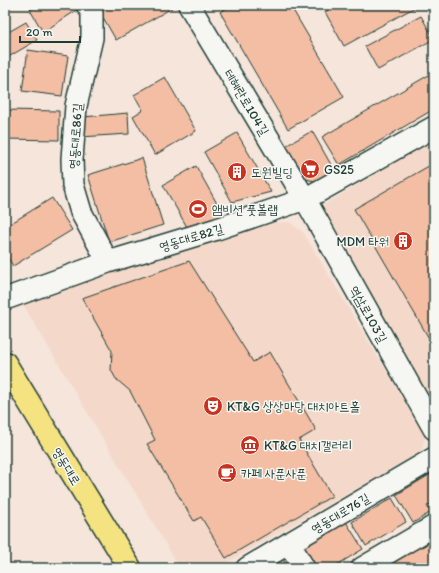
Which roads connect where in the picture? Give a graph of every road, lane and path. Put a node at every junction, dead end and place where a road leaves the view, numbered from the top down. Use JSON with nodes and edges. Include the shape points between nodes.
{"nodes":[{"id":1,"x":87,"y":5,"type":"edge"},
{"id":2,"x":189,"y":5,"type":"edge"},
{"id":3,"x":434,"y":127,"type":"edge"},
{"id":4,"x":305,"y":199,"type":"junction"},
{"id":5,"x":108,"y":262,"type":"junction"},
{"id":6,"x":5,"y":299,"type":"edge"},
{"id":7,"x":5,"y":363,"type":"edge"},
{"id":8,"x":434,"y":429,"type":"edge"},
{"id":9,"x":434,"y":458,"type":"edge"},
{"id":10,"x":434,"y":526,"type":"edge"},
{"id":11,"x":289,"y":543,"type":"junction"},
{"id":12,"x":130,"y":568,"type":"edge"},
{"id":13,"x":247,"y":568,"type":"edge"},
{"id":14,"x":304,"y":568,"type":"edge"},
{"id":15,"x":362,"y":568,"type":"edge"}],
"edges":[{"from":1,"to":5,"type":"street","name":"영동대로86길","via":[[92,13],[92,38],[76,106],[73,185],[81,212]]},
{"from":2,"to":4,"type":"street","name":"테헤란로104길"},
{"from":3,"to":4,"type":"street","name":"영동대로82길"},
{"from":4,"to":5,"type":"street","name":"영동대로82길"},
{"from":4,"to":8,"type":"street","name":"역삼로103길"},
{"from":5,"to":6,"type":"street","name":"영동대로82길"},
{"from":7,"to":12,"type":"main road","name":"영동대로"},
{"from":9,"to":11,"type":"street","name":"영동대로76길"},
{"from":10,"to":15,"type":"street"},
{"from":11,"to":13,"type":"street","name":"영동대로76길"},
{"from":11,"to":14,"type":"street"}]}
